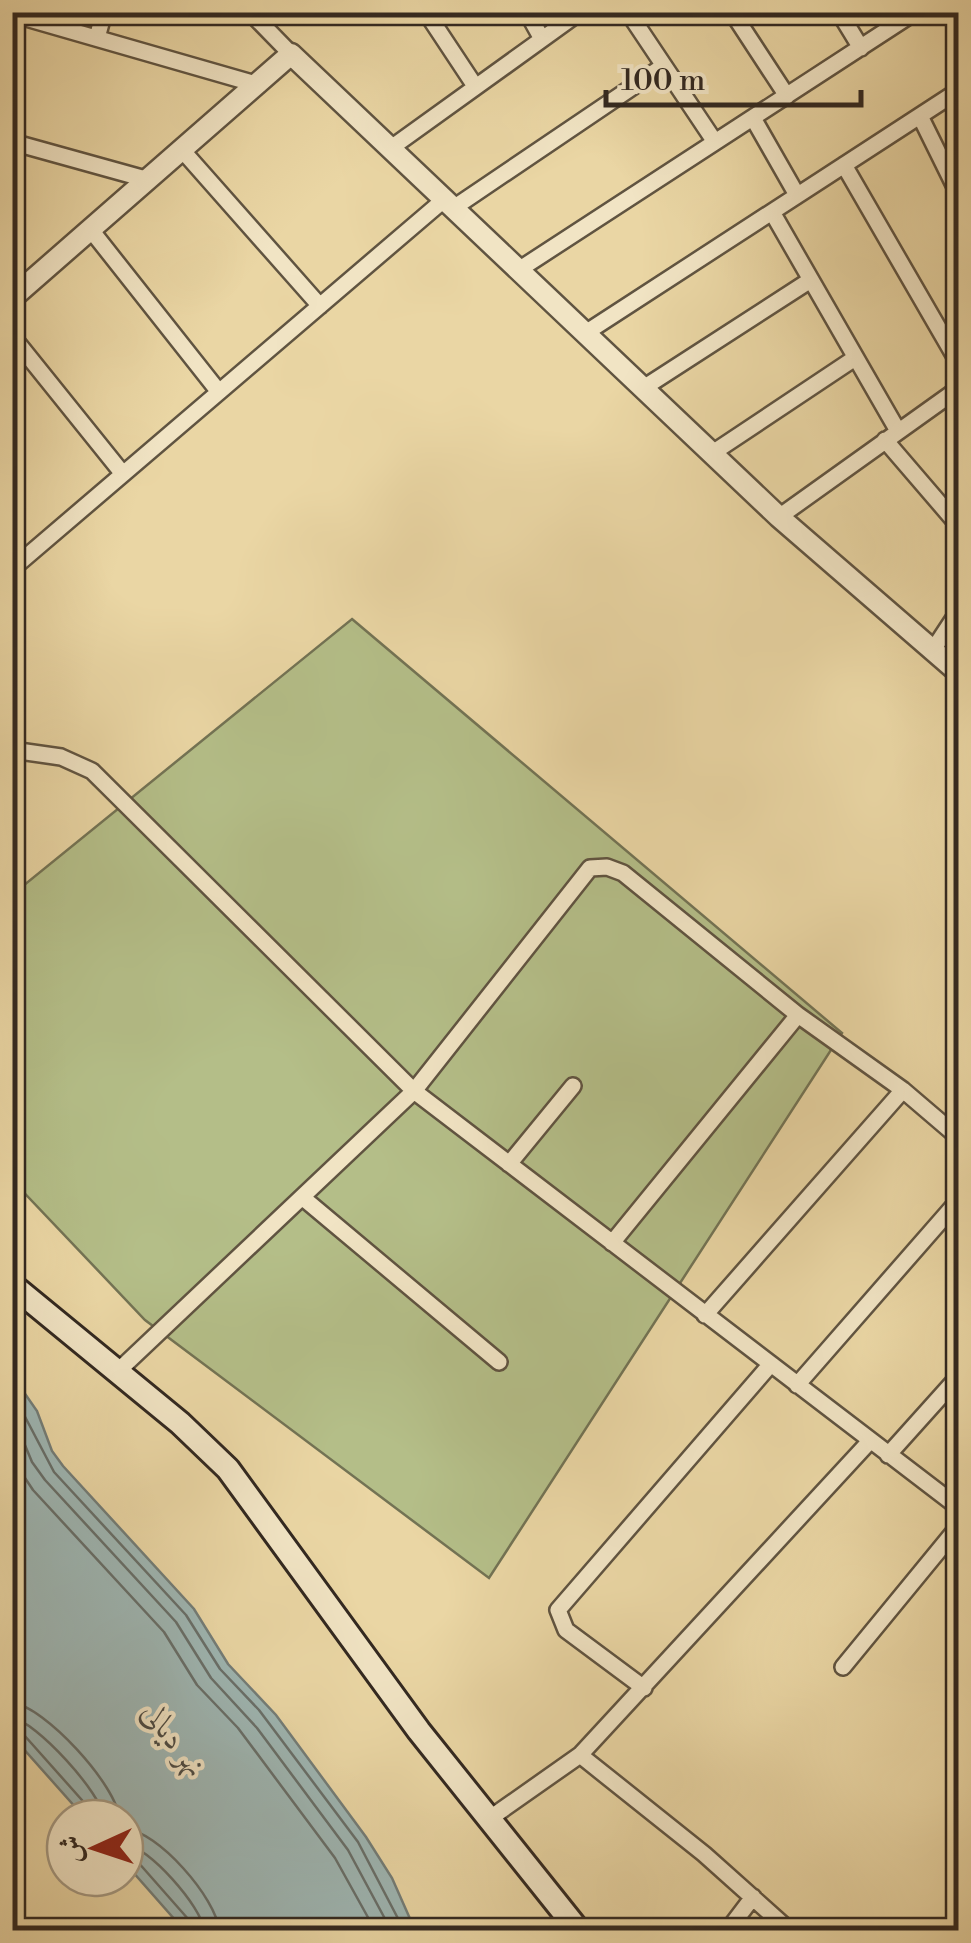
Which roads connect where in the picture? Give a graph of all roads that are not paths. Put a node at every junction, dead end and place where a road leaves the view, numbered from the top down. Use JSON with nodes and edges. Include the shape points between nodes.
{"nodes":[{"id":1,"x":104,"y":12,"type":"edge"},
{"id":2,"x":250,"y":12,"type":"edge"},
{"id":3,"x":426,"y":12,"type":"edge"},
{"id":4,"x":527,"y":12,"type":"edge"},
{"id":5,"x":580,"y":12,"type":"edge"},
{"id":6,"x":628,"y":12,"type":"edge"},
{"id":7,"x":732,"y":12,"type":"edge"},
{"id":8,"x":839,"y":12,"type":"edge"},
{"id":9,"x":915,"y":12,"type":"edge"},
{"id":10,"x":12,"y":14,"type":"edge"},
{"id":11,"x":97,"y":38,"type":"junction"},
{"id":12,"x":542,"y":39,"type":"junction"},
{"id":13,"x":861,"y":48,"type":"junction"},
{"id":14,"x":290,"y":54,"type":"junction"},
{"id":15,"x":662,"y":67,"type":"junction"},
{"id":16,"x":259,"y":85,"type":"junction"},
{"id":17,"x":474,"y":86,"type":"junction"},
{"id":18,"x":958,"y":91,"type":"edge"},
{"id":19,"x":787,"y":96,"type":"junction"},
{"id":20,"x":920,"y":116,"type":"junction"},
{"id":21,"x":752,"y":118,"type":"junction"},
{"id":22,"x":12,"y":142,"type":"edge"},
{"id":23,"x":714,"y":142,"type":"junction"},
{"id":24,"x":391,"y":148,"type":"junction"},
{"id":25,"x":182,"y":151,"type":"junction"},
{"id":26,"x":844,"y":165,"type":"junction"},
{"id":27,"x":148,"y":180,"type":"junction"},
{"id":28,"x":958,"y":193,"type":"edge"},
{"id":29,"x":798,"y":195,"type":"junction"},
{"id":30,"x":450,"y":203,"type":"junction"},
{"id":31,"x":772,"y":212,"type":"junction"},
{"id":32,"x":91,"y":230,"type":"junction"},
{"id":33,"x":517,"y":270,"type":"junction"},
{"id":34,"x":21,"y":281,"type":"edge"},
{"id":35,"x":809,"y":281,"type":"junction"},
{"id":36,"x":12,"y":298,"type":"edge"},
{"id":37,"x":320,"y":306,"type":"junction"},
{"id":38,"x":587,"y":332,"type":"junction"},
{"id":39,"x":12,"y":336,"type":"edge"},
{"id":40,"x":855,"y":358,"type":"junction"},
{"id":41,"x":958,"y":362,"type":"edge"},
{"id":42,"x":645,"y":386,"type":"junction"},
{"id":43,"x":958,"y":389,"type":"edge"},
{"id":44,"x":219,"y":392,"type":"junction"},
{"id":45,"x":892,"y":436,"type":"junction"},
{"id":46,"x":714,"y":452,"type":"junction"},
{"id":47,"x":123,"y":474,"type":"junction"},
{"id":48,"x":779,"y":517,"type":"junction"},
{"id":49,"x":958,"y":525,"type":"edge"},
{"id":50,"x":16,"y":559,"type":"edge"},
{"id":51,"x":958,"y":612,"type":"edge"},
{"id":52,"x":933,"y":650,"type":"junction"},
{"id":53,"x":958,"y":672,"type":"edge"},
{"id":54,"x":12,"y":750,"type":"edge"},
{"id":55,"x":798,"y":1015,"type":"junction"},
{"id":56,"x":572,"y":1086,"type":"dead end"},
{"id":57,"x":903,"y":1090,"type":"junction"},
{"id":58,"x":414,"y":1092,"type":"junction"},
{"id":59,"x":958,"y":1137,"type":"edge"},
{"id":60,"x":509,"y":1164,"type":"junction"},
{"id":61,"x":302,"y":1197,"type":"junction"},
{"id":62,"x":958,"y":1201,"type":"edge"},
{"id":63,"x":612,"y":1243,"type":"junction"},
{"id":64,"x":12,"y":1285,"type":"edge"},
{"id":65,"x":705,"y":1315,"type":"junction"},
{"id":66,"x":499,"y":1362,"type":"dead end"},
{"id":67,"x":770,"y":1365,"type":"junction"},
{"id":68,"x":117,"y":1372,"type":"junction"},
{"id":69,"x":958,"y":1377,"type":"edge"},
{"id":70,"x":797,"y":1385,"type":"junction"},
{"id":71,"x":870,"y":1442,"type":"junction"},
{"id":72,"x":888,"y":1455,"type":"junction"},
{"id":73,"x":958,"y":1507,"type":"edge"},
{"id":74,"x":958,"y":1526,"type":"edge"},
{"id":75,"x":843,"y":1666,"type":"dead end"},
{"id":76,"x":644,"y":1688,"type":"junction"},
{"id":77,"x":580,"y":1755,"type":"junction"},
{"id":78,"x":489,"y":1820,"type":"junction"},
{"id":79,"x":753,"y":1897,"type":"junction"},
{"id":80,"x":578,"y":1930,"type":"edge"},
{"id":81,"x":728,"y":1930,"type":"edge"},
{"id":82,"x":789,"y":1930,"type":"edge"}],
"edges":[{"from":1,"to":11,"type":"street"},
{"from":2,"to":14,"type":"street"},
{"from":3,"to":17,"type":"street"},
{"from":4,"to":12,"type":"street"},
{"from":5,"to":12,"type":"street"},
{"from":6,"to":15,"type":"street"},
{"from":7,"to":19,"type":"street"},
{"from":8,"to":13,"type":"street"},
{"from":9,"to":13,"type":"street"},
{"from":10,"to":11,"type":"street"},
{"from":11,"to":16,"type":"street"},
{"from":12,"to":17,"type":"street"},
{"from":13,"to":19,"type":"street"},
{"from":14,"to":16,"type":"street"},
{"from":14,"to":24,"type":"street"},
{"from":15,"to":23,"type":"street"},
{"from":15,"to":30,"type":"street"},
{"from":16,"to":25,"type":"street"},
{"from":17,"to":24,"type":"street"},
{"from":18,"to":20,"type":"street"},
{"from":19,"to":21,"type":"street"},
{"from":20,"to":26,"type":"street"},
{"from":20,"to":28,"type":"street"},
{"from":21,"to":23,"type":"street"},
{"from":21,"to":29,"type":"street"},
{"from":22,"to":27,"type":"street"},
{"from":23,"to":33,"type":"street"},
{"from":24,"to":30,"type":"street"},
{"from":25,"to":27,"type":"street"},
{"from":25,"to":37,"type":"street"},
{"from":26,"to":29,"type":"street"},
{"from":26,"to":41,"type":"street"},
{"from":27,"to":32,"type":"street"},
{"from":29,"to":31,"type":"street"},
{"from":30,"to":33,"type":"street"},
{"from":30,"to":37,"type":"street"},
{"from":31,"to":35,"type":"street"},
{"from":31,"to":38,"type":"street"},
{"from":32,"to":34,"type":"street"},
{"from":32,"to":44,"type":"street"},
{"from":33,"to":38,"type":"street"},
{"from":34,"to":36,"type":"street"},
{"from":35,"to":40,"type":"street"},
{"from":35,"to":42,"type":"street"},
{"from":37,"to":44,"type":"street"},
{"from":38,"to":42,"type":"street"},
{"from":39,"to":47,"type":"street"},
{"from":40,"to":45,"type":"street"},
{"from":40,"to":46,"type":"street"},
{"from":42,"to":46,"type":"street"},
{"from":43,"to":45,"type":"street"},
{"from":44,"to":47,"type":"street"},
{"from":45,"to":48,"type":"street"},
{"from":45,"to":49,"type":"street"},
{"from":46,"to":48,"type":"street"},
{"from":47,"to":50,"type":"street"},
{"from":48,"to":52,"type":"street"},
{"from":51,"to":52,"type":"street"},
{"from":52,"to":53,"type":"street"},
{"from":54,"to":58,"type":"street","via":[[61,757],[92,771]]},
{"from":55,"to":57,"type":"street"},
{"from":55,"to":58,"type":"street","via":[[623,873],[590,868]]},
{"from":55,"to":63,"type":"street"},
{"from":56,"to":60,"type":"street"},
{"from":57,"to":59,"type":"street"},
{"from":57,"to":65,"type":"street"},
{"from":58,"to":60,"type":"street"},
{"from":58,"to":61,"type":"street"},
{"from":60,"to":63,"type":"street"},
{"from":61,"to":66,"type":"street"},
{"from":61,"to":68,"type":"street"},
{"from":62,"to":70,"type":"street"},
{"from":63,"to":65,"type":"street"},
{"from":64,"to":68,"type":"main road"},
{"from":65,"to":67,"type":"street"},
{"from":67,"to":70,"type":"street"},
{"from":67,"to":76,"type":"street","via":[[558,1610],[566,1630]]},
{"from":68,"to":78,"type":"main road","via":[[228,1469]]},
{"from":69,"to":72,"type":"street"},
{"from":70,"to":71,"type":"street"},
{"from":71,"to":72,"type":"street"},
{"from":71,"to":76,"type":"street"},
{"from":72,"to":73,"type":"street"},
{"from":74,"to":75,"type":"street"},
{"from":76,"to":77,"type":"street"},
{"from":77,"to":78,"type":"street"},
{"from":77,"to":79,"type":"street"},
{"from":78,"to":80,"type":"main road"},
{"from":79,"to":81,"type":"street"},
{"from":79,"to":82,"type":"street"}]}
